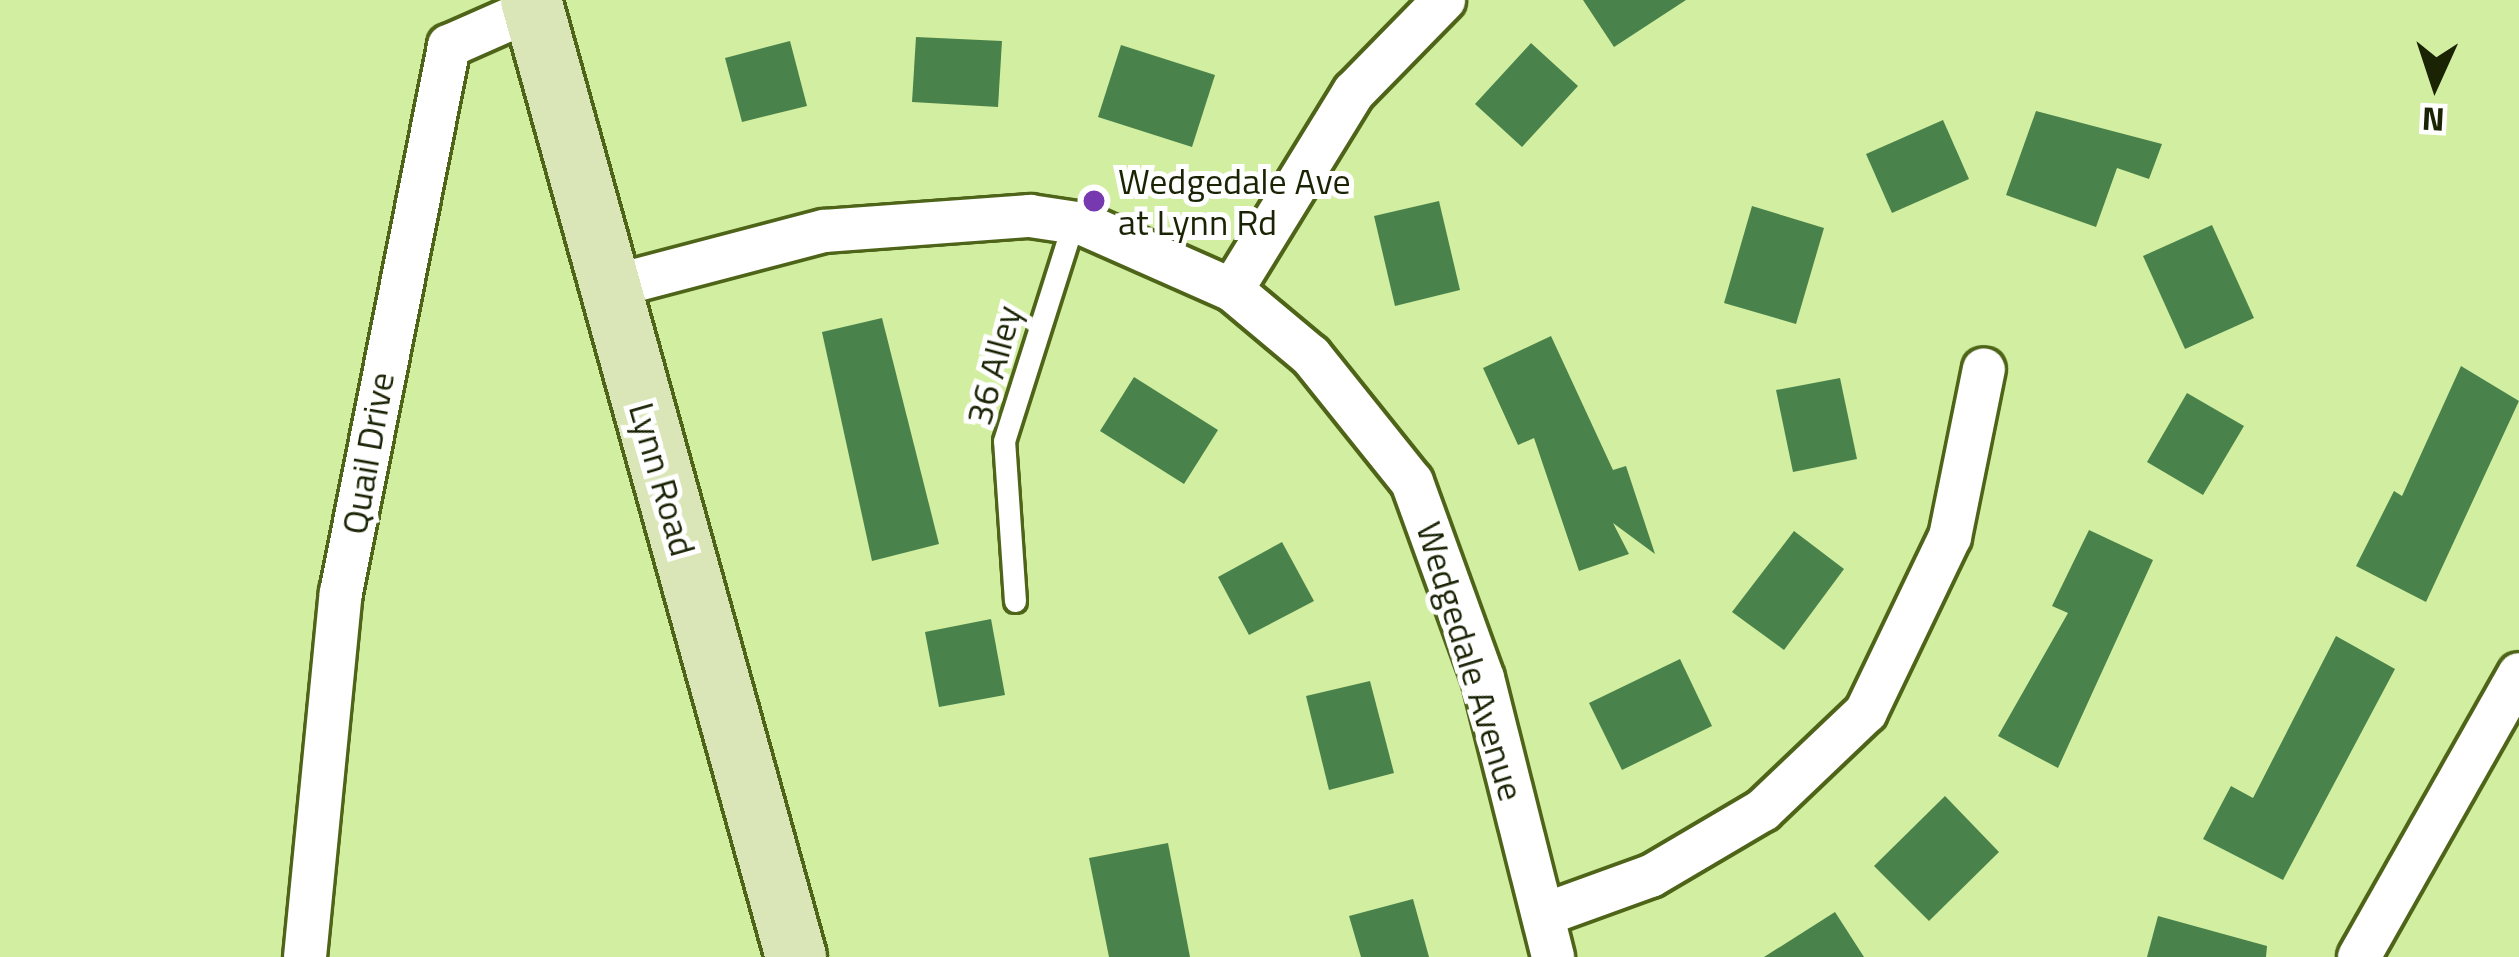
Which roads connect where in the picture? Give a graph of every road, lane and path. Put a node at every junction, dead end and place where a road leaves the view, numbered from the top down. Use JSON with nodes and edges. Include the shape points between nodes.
{"nodes":[{"id":1,"x":1444,"y":0,"type":"edge"},
{"id":2,"x":532,"y":4,"type":"edge"},
{"id":3,"x":1073,"y":223,"type":"junction"},
{"id":4,"x":610,"y":287,"type":"junction"},
{"id":5,"x":1232,"y":290,"type":"junction"},
{"id":6,"x":1984,"y":369,"type":"dead end"},
{"id":7,"x":1015,"y":601,"type":"dead end"},
{"id":8,"x":2519,"y":674,"type":"edge"},
{"id":9,"x":1543,"y":915,"type":"junction"},
{"id":10,"x":305,"y":957,"type":"edge"},
{"id":11,"x":796,"y":957,"type":"edge"},
{"id":12,"x":1552,"y":957,"type":"edge"},
{"id":13,"x":2359,"y":957,"type":"edge"}],
"edges":[{"from":1,"to":5,"type":"street","via":[[1354,92]]},
{"from":2,"to":4,"type":"street","name":"Lynn Road"},
{"from":2,"to":10,"type":"street","name":"Quail Drive","via":[[449,46],[341,593]]},
{"from":3,"to":4,"type":"street","name":"Wedgedale Avenue","via":[[983,217],[824,231]]},
{"from":3,"to":5,"type":"street","name":"Wedgedale Avenue"},
{"from":3,"to":7,"type":"lane","name":"36 Alley","via":[[1004,442]]},
{"from":4,"to":11,"type":"street","name":"Lynn Road"},
{"from":5,"to":9,"type":"street","name":"Wedgedale Avenue","via":[[1311,356],[1412,482],[1483,678]]},
{"from":6,"to":9,"type":"street","via":[[1951,537],[1866,712],[1763,810],[1651,876]]},
{"from":8,"to":13,"type":"street"},
{"from":9,"to":12,"type":"street","name":"Wedgedale Avenue"}]}
